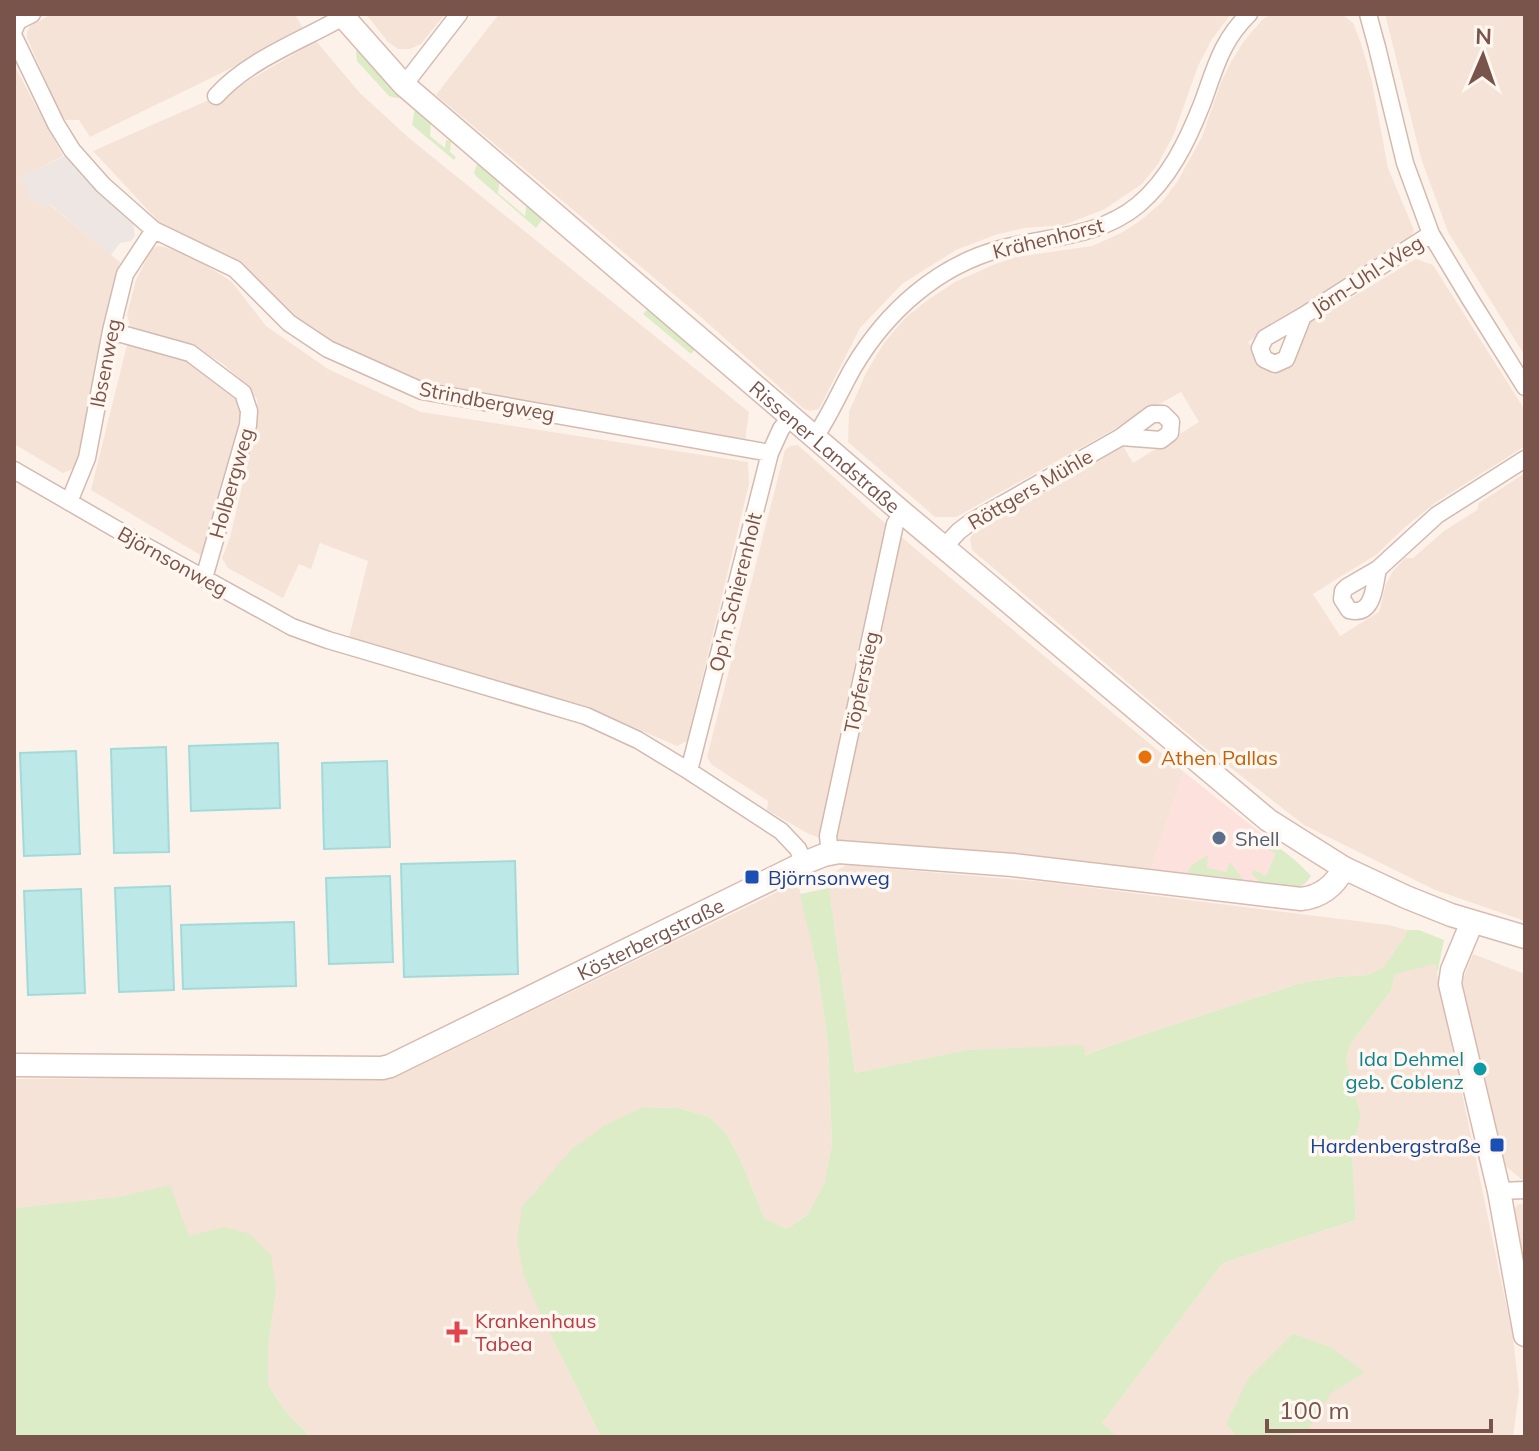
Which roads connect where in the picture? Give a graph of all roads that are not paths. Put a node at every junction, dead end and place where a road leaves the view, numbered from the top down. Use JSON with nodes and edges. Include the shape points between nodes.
{"nodes":[{"id":1,"x":32,"y":14,"type":"edge"},
{"id":2,"x":459,"y":14,"type":"edge"},
{"id":3,"x":1249,"y":14,"type":"edge"},
{"id":4,"x":1368,"y":14,"type":"edge"},
{"id":5,"x":342,"y":15,"type":"edge"},
{"id":6,"x":14,"y":30,"type":"edge"},
{"id":7,"x":14,"y":37,"type":"edge"},
{"id":8,"x":404,"y":85,"type":"junction"},
{"id":9,"x":216,"y":96,"type":"dead end"},
{"id":10,"x":154,"y":230,"type":"junction"},
{"id":11,"x":1431,"y":234,"type":"junction"},
{"id":12,"x":1303,"y":316,"type":"dead end"},
{"id":13,"x":111,"y":331,"type":"junction"},
{"id":14,"x":1525,"y":387,"type":"edge"},
{"id":15,"x":790,"y":417,"type":"junction"},
{"id":16,"x":815,"y":437,"type":"junction"},
{"id":17,"x":1121,"y":437,"type":"dead end"},
{"id":18,"x":770,"y":453,"type":"junction"},
{"id":19,"x":1525,"y":459,"type":"edge"},
{"id":20,"x":14,"y":470,"type":"edge"},
{"id":21,"x":69,"y":502,"type":"junction"},
{"id":22,"x":903,"y":513,"type":"junction"},
{"id":23,"x":944,"y":547,"type":"junction"},
{"id":24,"x":1378,"y":569,"type":"dead end"},
{"id":25,"x":204,"y":578,"type":"junction"},
{"id":26,"x":689,"y":771,"type":"junction"},
{"id":27,"x":830,"y":853,"type":"junction"},
{"id":28,"x":804,"y":863,"type":"junction"},
{"id":29,"x":1337,"y":863,"type":"junction"},
{"id":30,"x":1472,"y":922,"type":"junction"},
{"id":31,"x":1525,"y":937,"type":"edge"},
{"id":32,"x":14,"y":1065,"type":"edge"},
{"id":33,"x":1525,"y":1190,"type":"edge"},
{"id":34,"x":1499,"y":1191,"type":"junction"},
{"id":35,"x":1525,"y":1335,"type":"edge"}],
"edges":[{"from":1,"to":6,"type":"street","via":[[18,21]]},
{"from":2,"to":8,"type":"street"},
{"from":3,"to":16,"type":"street","name":"Krähenhorst","via":[[1224,46],[1193,125],[1160,185],[1114,221],[998,249],[933,279],[869,344]]},
{"from":4,"to":11,"type":"street","via":[[1405,163]]},
{"from":5,"to":8,"type":"street","name":"Rissener Landstraße"},
{"from":5,"to":9,"type":"street","via":[[246,69]]},
{"from":7,"to":10,"type":"street","name":"Strindbergweg","via":[[72,150]]},
{"from":8,"to":15,"type":"street","name":"Rissener Landstraße"},
{"from":10,"to":13,"type":"street","name":"Ibsenweg","via":[[125,274]]},
{"from":10,"to":18,"type":"street","name":"Strindbergweg","via":[[235,269],[289,323],[328,349],[422,391]]},
{"from":11,"to":12,"type":"street","name":"Jörn-Uhl-Weg"},
{"from":11,"to":14,"type":"street"},
{"from":13,"to":21,"type":"street","name":"Ibsenweg","via":[[87,458]]},
{"from":13,"to":25,"type":"street","name":"Holbergweg","via":[[190,353],[243,393],[248,425]]},
{"from":15,"to":16,"type":"street","name":"Rissener Landstraße"},
{"from":15,"to":18,"type":"street","name":"Op'n Schierenholt"},
{"from":16,"to":22,"type":"street","name":"Rissener Landstraße"},
{"from":17,"to":23,"type":"street","name":"Röttgers Mühle","via":[[971,522]]},
{"from":18,"to":26,"type":"street","name":"Op'n Schierenholt"},
{"from":19,"to":24,"type":"street","via":[[1437,515]]},
{"from":20,"to":21,"type":"street","name":"Björnsonweg"},
{"from":21,"to":25,"type":"street","name":"Björnsonweg"},
{"from":22,"to":23,"type":"street","name":"Rissener Landstraße"},
{"from":22,"to":27,"type":"street","name":"Töpferstieg","via":[[895,524],[831,820]]},
{"from":23,"to":29,"type":"street","name":"Rissener Landstraße","via":[[1268,820]]},
{"from":25,"to":26,"type":"street","name":"Björnsonweg","via":[[292,627],[586,716]]},
{"from":26,"to":28,"type":"street","name":"Björnsonweg","via":[[781,831]]},
{"from":27,"to":28,"type":"street","name":"Kösterbergstraße"},
{"from":27,"to":29,"type":"street","name":"Kösterbergstraße","via":[[1013,865],[1292,897]]},
{"from":28,"to":32,"type":"street","name":"Kösterbergstraße","via":[[390,1066]]},
{"from":29,"to":30,"type":"street","name":"Rissener Landstraße"},
{"from":30,"to":31,"type":"street","name":"Rissener Landstraße"},
{"from":30,"to":34,"type":"street","via":[[1450,984]]},
{"from":33,"to":34,"type":"street"},
{"from":34,"to":35,"type":"street"}]}
